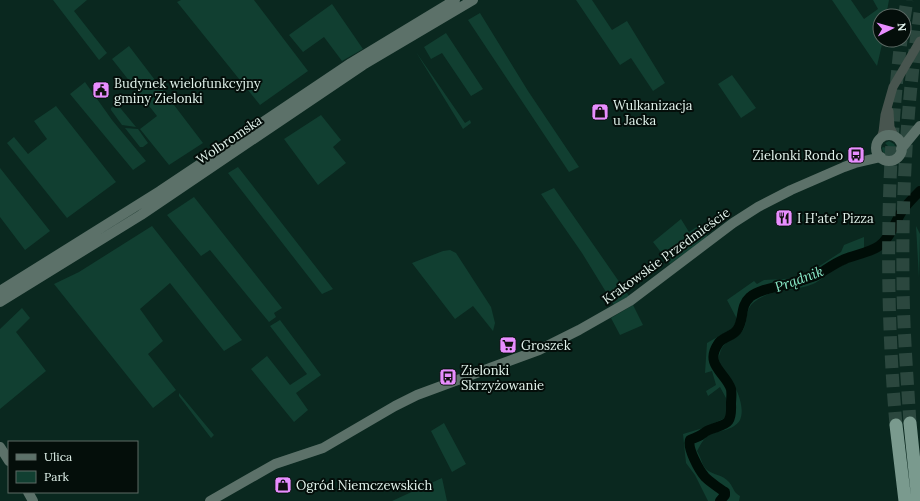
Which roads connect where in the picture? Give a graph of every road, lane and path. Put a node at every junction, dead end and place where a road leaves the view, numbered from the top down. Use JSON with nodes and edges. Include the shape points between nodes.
{"nodes":[{"id":1,"x":455,"y":0,"type":"edge"},
{"id":2,"x":473,"y":0,"type":"edge"},
{"id":3,"x":920,"y":41,"type":"edge"},
{"id":4,"x":888,"y":104,"type":"junction"},
{"id":5,"x":919,"y":127,"type":"edge"},
{"id":6,"x":895,"y":137,"type":"junction"},
{"id":7,"x":878,"y":142,"type":"junction"},
{"id":8,"x":901,"y":149,"type":"junction"},
{"id":9,"x":881,"y":158,"type":"junction"},
{"id":10,"x":855,"y":163,"type":"junction"},
{"id":11,"x":0,"y":291,"type":"edge"},
{"id":12,"x":0,"y":302,"type":"edge"},
{"id":13,"x":910,"y":424,"type":"tunnel mouth"},
{"id":14,"x":896,"y":425,"type":"tunnel mouth"},
{"id":15,"x":0,"y":447,"type":"edge"},
{"id":16,"x":8,"y":459,"type":"edge"},
{"id":17,"x":210,"y":501,"type":"edge"},
{"id":18,"x":905,"y":501,"type":"edge"},
{"id":19,"x":918,"y":501,"type":"edge"}],
"edges":[{"from":1,"to":11,"type":"main road","name":"Wolbromska","via":[[351,63],[160,191]]},
{"from":2,"to":12,"type":"main road","name":"Wolbromska","via":[[363,65],[141,215]]},
{"from":3,"to":4,"type":"street","via":[[896,81]]},
{"from":4,"to":6,"type":"street","via":[[890,127]]},
{"from":4,"to":7,"type":"street","via":[[883,132]]},
{"from":5,"to":6,"type":"main road","via":[[902,137]]},
{"from":5,"to":8,"type":"main road"},
{"from":6,"to":7,"type":"main road","via":[[887,135]]},
{"from":6,"to":8,"type":"main road"},
{"from":7,"to":9,"type":"main road","via":[[877,152]]},
{"from":7,"to":10,"type":"main road","name":"Krakowskie Przedmieście","via":[[873,152]]},
{"from":8,"to":9,"type":"main road","via":[[894,159]]},
{"from":9,"to":10,"type":"main road","name":"Krakowskie Przedmieście"},
{"from":10,"to":17,"type":"main road","name":"Krakowskie Przedmieście","via":[[758,207],[732,223],[630,301],[579,330],[539,350],[417,395],[323,448],[276,464]]},
{"from":13,"to":19,"type":"highway"},
{"from":14,"to":18,"type":"highway"},
{"from":15,"to":16,"type":"main road"}]}
